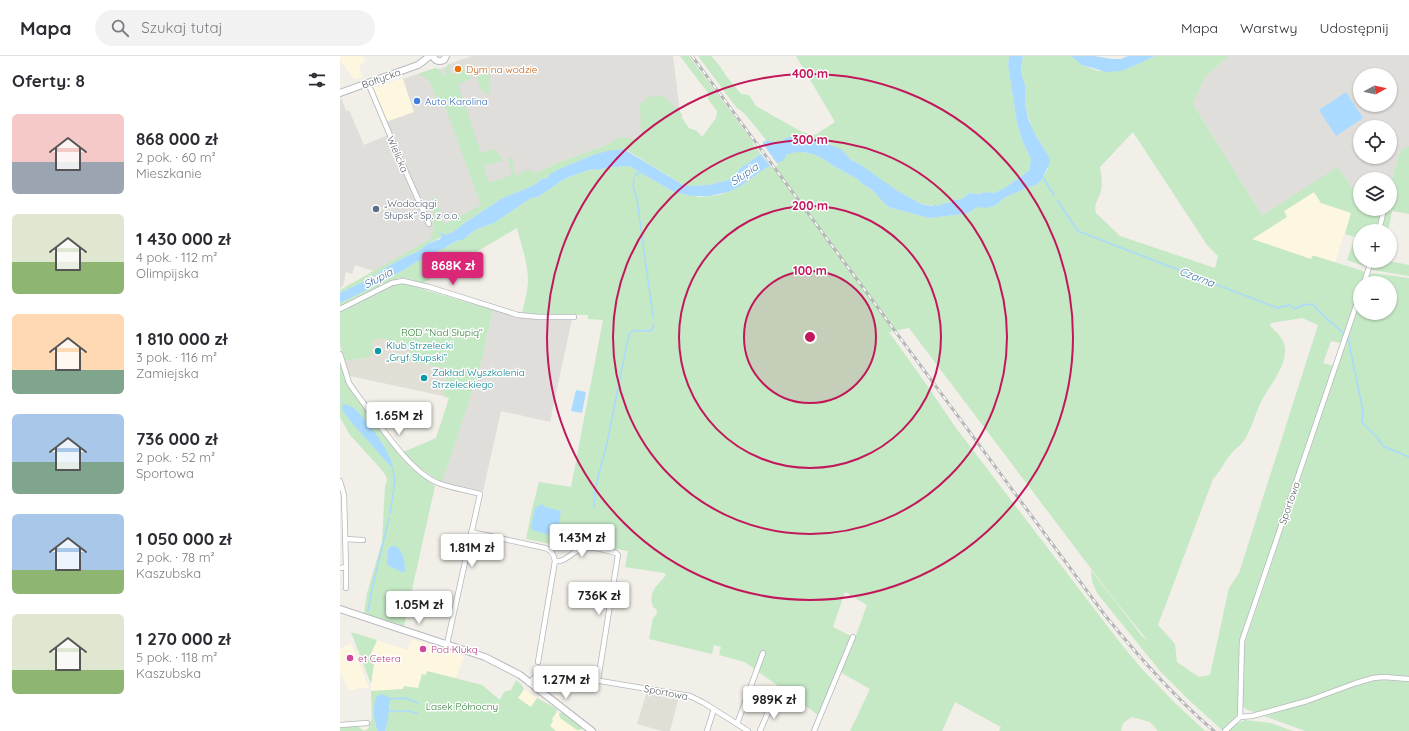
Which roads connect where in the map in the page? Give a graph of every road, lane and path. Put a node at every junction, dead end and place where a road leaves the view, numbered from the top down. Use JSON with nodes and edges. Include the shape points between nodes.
{"nodes":[{"id":1,"x":446,"y":56,"type":"edge"},
{"id":2,"x":433,"y":57,"type":"edge"},
{"id":3,"x":368,"y":83,"type":"junction"},
{"id":4,"x":340,"y":92,"type":"edge"},
{"id":5,"x":429,"y":224,"type":"dead end"},
{"id":6,"x":340,"y":309,"type":"edge"},
{"id":7,"x":1353,"y":315,"type":"edge"},
{"id":8,"x":574,"y":317,"type":"dead end"},
{"id":9,"x":340,"y":354,"type":"edge"},
{"id":10,"x":340,"y":481,"type":"edge"},
{"id":11,"x":342,"y":524,"type":"edge"},
{"id":12,"x":471,"y":532,"type":"junction"},
{"id":13,"x":345,"y":539,"type":"junction"},
{"id":14,"x":362,"y":540,"type":"dead end"},
{"id":15,"x":555,"y":561,"type":"junction"},
{"id":16,"x":343,"y":567,"type":"edge"},
{"id":17,"x":346,"y":588,"type":"dead end"},
{"id":18,"x":340,"y":609,"type":"edge"},
{"id":19,"x":853,"y":637,"type":"dead end"},
{"id":20,"x":448,"y":644,"type":"junction"},
{"id":21,"x":763,"y":653,"type":"dead end"},
{"id":22,"x":538,"y":662,"type":"dead end"},
{"id":23,"x":1409,"y":679,"type":"edge"},
{"id":24,"x":598,"y":680,"type":"junction"},
{"id":25,"x":529,"y":683,"type":"junction"},
{"id":26,"x":772,"y":703,"type":"dead end"},
{"id":27,"x":714,"y":709,"type":"junction"},
{"id":28,"x":1240,"y":717,"type":"junction"},
{"id":29,"x":367,"y":723,"type":"dead end"},
{"id":30,"x":737,"y":724,"type":"junction"},
{"id":31,"x":340,"y":725,"type":"edge"},
{"id":32,"x":592,"y":731,"type":"edge"},
{"id":33,"x":707,"y":731,"type":"edge"},
{"id":34,"x":748,"y":731,"type":"edge"},
{"id":35,"x":760,"y":731,"type":"edge"},
{"id":36,"x":814,"y":731,"type":"edge"},
{"id":37,"x":1225,"y":731,"type":"edge"}],
"edges":[{"from":1,"to":2,"type":"main road","via":[[441,61]]},
{"from":2,"to":3,"type":"main road","name":"Bałtycka"},
{"from":3,"to":4,"type":"main road","name":"Bałtycka"},
{"from":3,"to":5,"type":"street","name":"Wielicka"},
{"from":6,"to":8,"type":"street","via":[[392,283],[403,282],[429,287],[518,315]]},
{"from":7,"to":28,"type":"street","name":"Sportowa","via":[[1242,641]]},
{"from":9,"to":12,"type":"street","via":[[349,382],[408,462],[438,483],[480,494]]},
{"from":10,"to":11,"type":"street","via":[[344,495]]},
{"from":11,"to":13,"type":"street"},
{"from":12,"to":15,"type":"street","via":[[545,548],[551,551]]},
{"from":12,"to":20,"type":"street"},
{"from":13,"to":14,"type":"street"},
{"from":13,"to":16,"type":"street"},
{"from":15,"to":22,"type":"street"},
{"from":15,"to":24,"type":"street","via":[[560,562],[584,548],[618,555]]},
{"from":16,"to":17,"type":"street"},
{"from":18,"to":20,"type":"main road"},
{"from":19,"to":36,"type":"street"},
{"from":20,"to":25,"type":"main road","via":[[485,657]]},
{"from":21,"to":30,"type":"street"},
{"from":23,"to":28,"type":"street","via":[[1373,678],[1307,701]]},
{"from":24,"to":25,"type":"street","name":"Sportowa","via":[[545,672],[538,674]]},
{"from":24,"to":27,"type":"street","name":"Sportowa","via":[[690,696]]},
{"from":25,"to":32,"type":"main road"},
{"from":26,"to":35,"type":"street"},
{"from":27,"to":30,"type":"street","name":"Sportowa"},
{"from":27,"to":33,"type":"street"},
{"from":28,"to":37,"type":"street"},
{"from":29,"to":31,"type":"street"},
{"from":30,"to":34,"type":"street","name":"Sportowa"}]}
